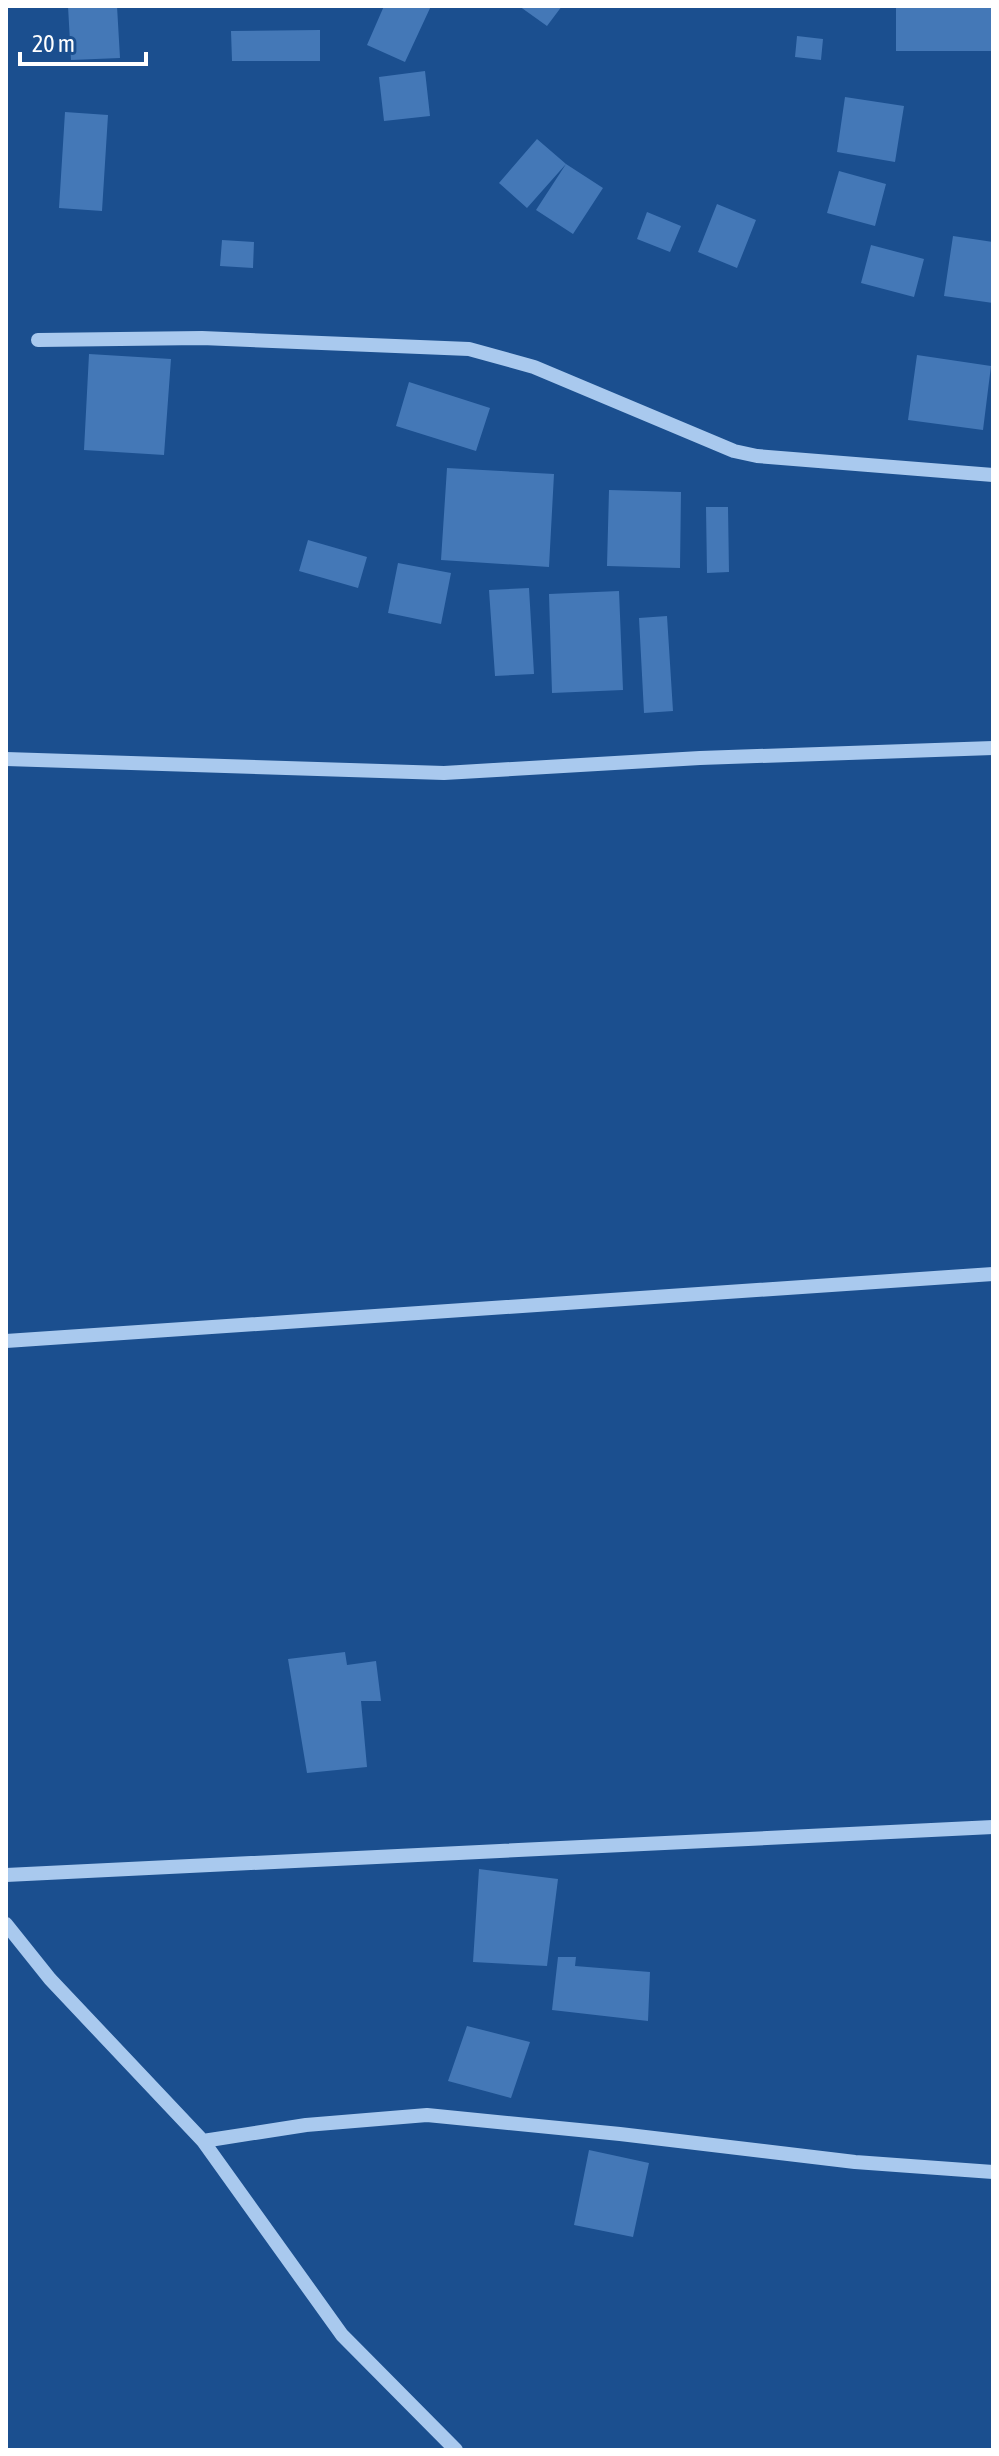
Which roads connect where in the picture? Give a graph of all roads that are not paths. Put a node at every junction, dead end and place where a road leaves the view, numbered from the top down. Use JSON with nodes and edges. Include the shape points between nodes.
{"nodes":[{"id":1,"x":38,"y":340,"type":"dead end"},
{"id":2,"x":993,"y":475,"type":"edge"},
{"id":3,"x":993,"y":748,"type":"edge"},
{"id":4,"x":6,"y":759,"type":"edge"},
{"id":5,"x":993,"y":1274,"type":"edge"},
{"id":6,"x":6,"y":1341,"type":"edge"},
{"id":7,"x":993,"y":1827,"type":"edge"},
{"id":8,"x":6,"y":1875,"type":"edge"},
{"id":9,"x":6,"y":1924,"type":"edge"},
{"id":10,"x":203,"y":2141,"type":"junction"},
{"id":11,"x":993,"y":2172,"type":"edge"},
{"id":12,"x":456,"y":2450,"type":"edge"}],
"edges":[{"from":1,"to":2,"type":"street","via":[[202,338],[469,349],[534,367],[734,451]]},
{"from":3,"to":4,"type":"street","via":[[444,773]]},
{"from":5,"to":6,"type":"street"},
{"from":7,"to":8,"type":"street"},
{"from":9,"to":10,"type":"street","via":[[50,1979]]},
{"from":10,"to":11,"type":"street","via":[[293,2126],[427,2115]]},
{"from":10,"to":12,"type":"street","via":[[342,2335]]}]}
